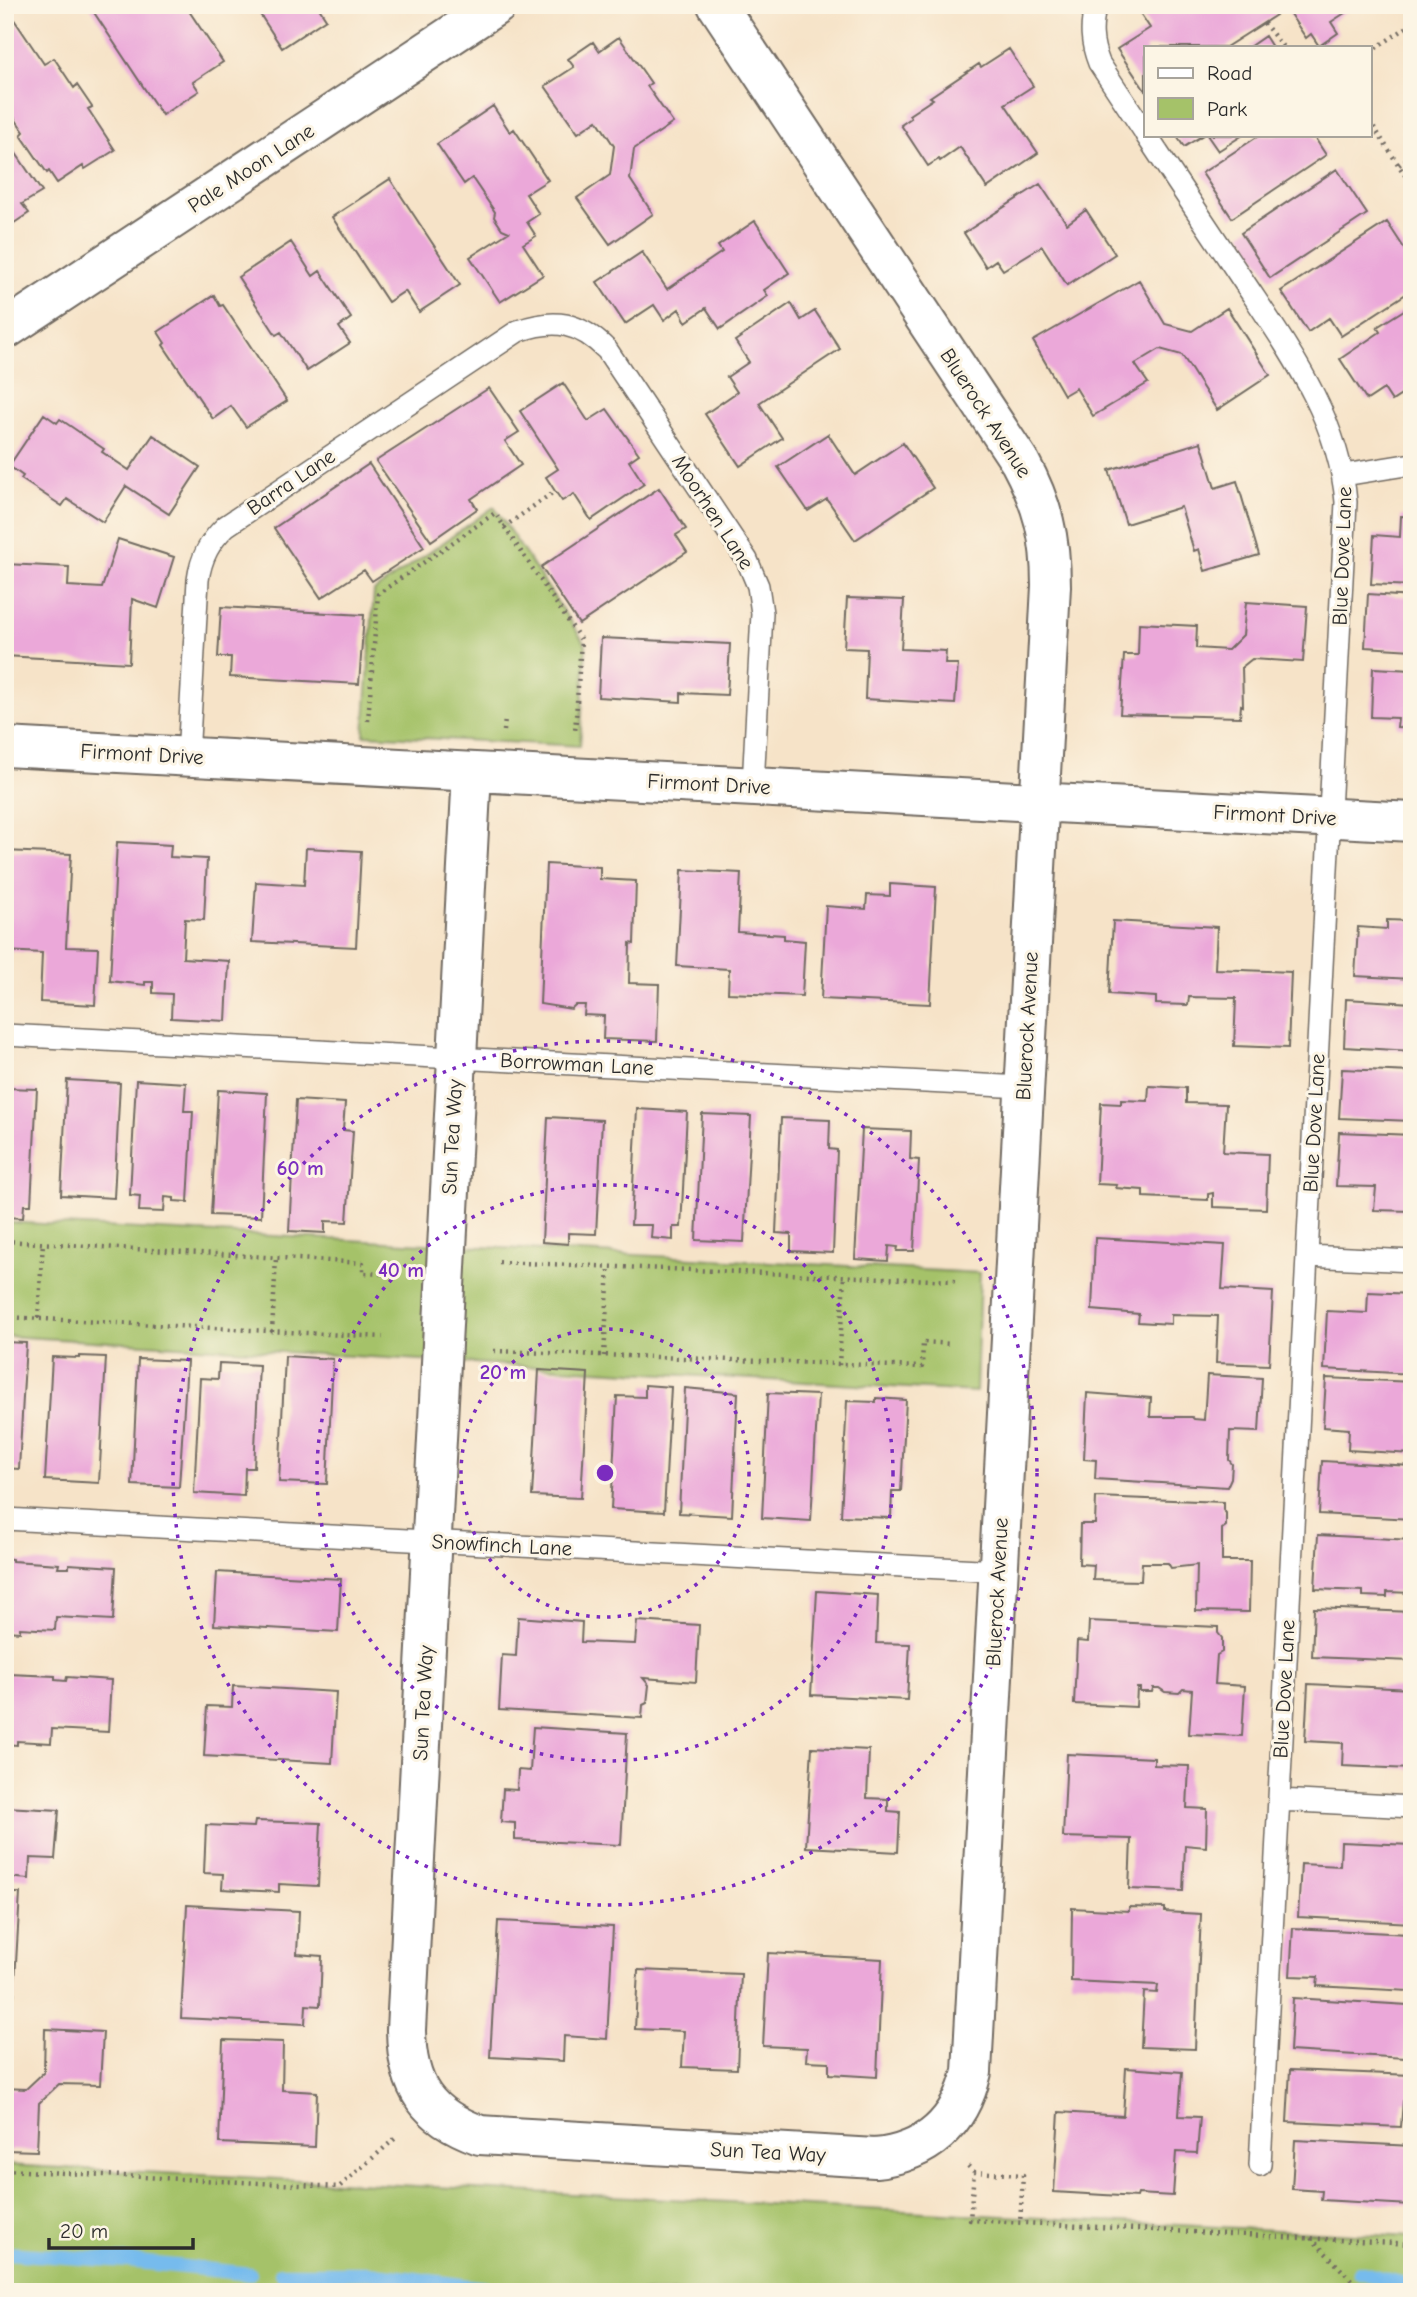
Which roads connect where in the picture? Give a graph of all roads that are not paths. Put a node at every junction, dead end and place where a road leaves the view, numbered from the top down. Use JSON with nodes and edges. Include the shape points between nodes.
{"nodes":[{"id":1,"x":497,"y":5,"type":"edge"},
{"id":2,"x":718,"y":5,"type":"edge"},
{"id":3,"x":1096,"y":5,"type":"edge"},
{"id":4,"x":1144,"y":131,"type":"edge"},
{"id":5,"x":1147,"y":136,"type":"edge"},
{"id":6,"x":562,"y":324,"type":"joint"},
{"id":7,"x":5,"y":331,"type":"edge"},
{"id":8,"x":1412,"y":464,"type":"edge"},
{"id":9,"x":1344,"y":475,"type":"junction"},
{"id":10,"x":5,"y":747,"type":"edge"},
{"id":11,"x":188,"y":757,"type":"junction"},
{"id":12,"x":472,"y":772,"type":"junction"},
{"id":13,"x":753,"y":786,"type":"junction"},
{"id":14,"x":1039,"y":802,"type":"junction"},
{"id":15,"x":1329,"y":817,"type":"junction"},
{"id":16,"x":1412,"y":822,"type":"edge"},
{"id":17,"x":5,"y":1035,"type":"edge"},
{"id":18,"x":457,"y":1058,"type":"junction"},
{"id":19,"x":1023,"y":1087,"type":"junction"},
{"id":20,"x":1307,"y":1256,"type":"junction"},
{"id":21,"x":1412,"y":1261,"type":"edge"},
{"id":22,"x":5,"y":1519,"type":"edge"},
{"id":23,"x":431,"y":1542,"type":"junction"},
{"id":24,"x":999,"y":1571,"type":"junction"},
{"id":25,"x":1279,"y":1800,"type":"junction"},
{"id":26,"x":1412,"y":1807,"type":"edge"},
{"id":27,"x":951,"y":2147,"type":"joint"},
{"id":28,"x":1259,"y":2165,"type":"dead end"}],
"edges":[{"from":1,"to":7,"type":"street","name":"Pale Moon Lane"},
{"from":2,"to":14,"type":"street","name":"Bluerock Avenue","via":[[1035,491],[1051,553]]},
{"from":3,"to":4,"type":"lane","name":"Blue Dove Lane","via":[[1092,29],[1099,63]]},
{"from":5,"to":9,"type":"lane","name":"Blue Dove Lane","via":[[1308,382]]},
{"from":6,"to":11,"type":"lane","name":"Barra Lane","via":[[518,331],[215,536],[200,564],[198,580]]},
{"from":6,"to":13,"type":"lane","name":"Moorhen Lane","via":[[587,333],[607,350],[747,560],[758,586],[762,613]]},
{"from":8,"to":9,"type":"lane"},
{"from":9,"to":15,"type":"lane","name":"Blue Dove Lane","via":[[1346,528]]},
{"from":10,"to":11,"type":"street","name":"Firmont Drive"},
{"from":11,"to":12,"type":"street","name":"Firmont Drive"},
{"from":12,"to":13,"type":"street","name":"Firmont Drive"},
{"from":12,"to":18,"type":"street","name":"Sun Tea Way"},
{"from":13,"to":14,"type":"street","name":"Firmont Drive"},
{"from":14,"to":15,"type":"street","name":"Firmont Drive"},
{"from":14,"to":19,"type":"street","name":"Bluerock Avenue"},
{"from":15,"to":16,"type":"street","name":"Firmont Drive"},
{"from":15,"to":20,"type":"lane","name":"Blue Dove Lane"},
{"from":17,"to":18,"type":"lane","name":"Borrowman Lane"},
{"from":18,"to":19,"type":"lane","name":"Borrowman Lane"},
{"from":18,"to":23,"type":"street","name":"Sun Tea Way"},
{"from":19,"to":24,"type":"street","name":"Bluerock Avenue"},
{"from":20,"to":21,"type":"lane"},
{"from":20,"to":25,"type":"lane","name":"Blue Dove Lane"},
{"from":22,"to":23,"type":"lane","name":"Snowfinch Lane"},
{"from":23,"to":24,"type":"lane","name":"Snowfinch Lane"},
{"from":23,"to":27,"type":"street","name":"Sun Tea Way","via":[[406,2031],[410,2071],[431,2107],[445,2120],[480,2135],[861,2157]]},
{"from":24,"to":27,"type":"street","name":"Bluerock Avenue","via":[[972,2072]]},
{"from":25,"to":26,"type":"lane"},
{"from":25,"to":28,"type":"lane","name":"Blue Dove Lane"}]}
